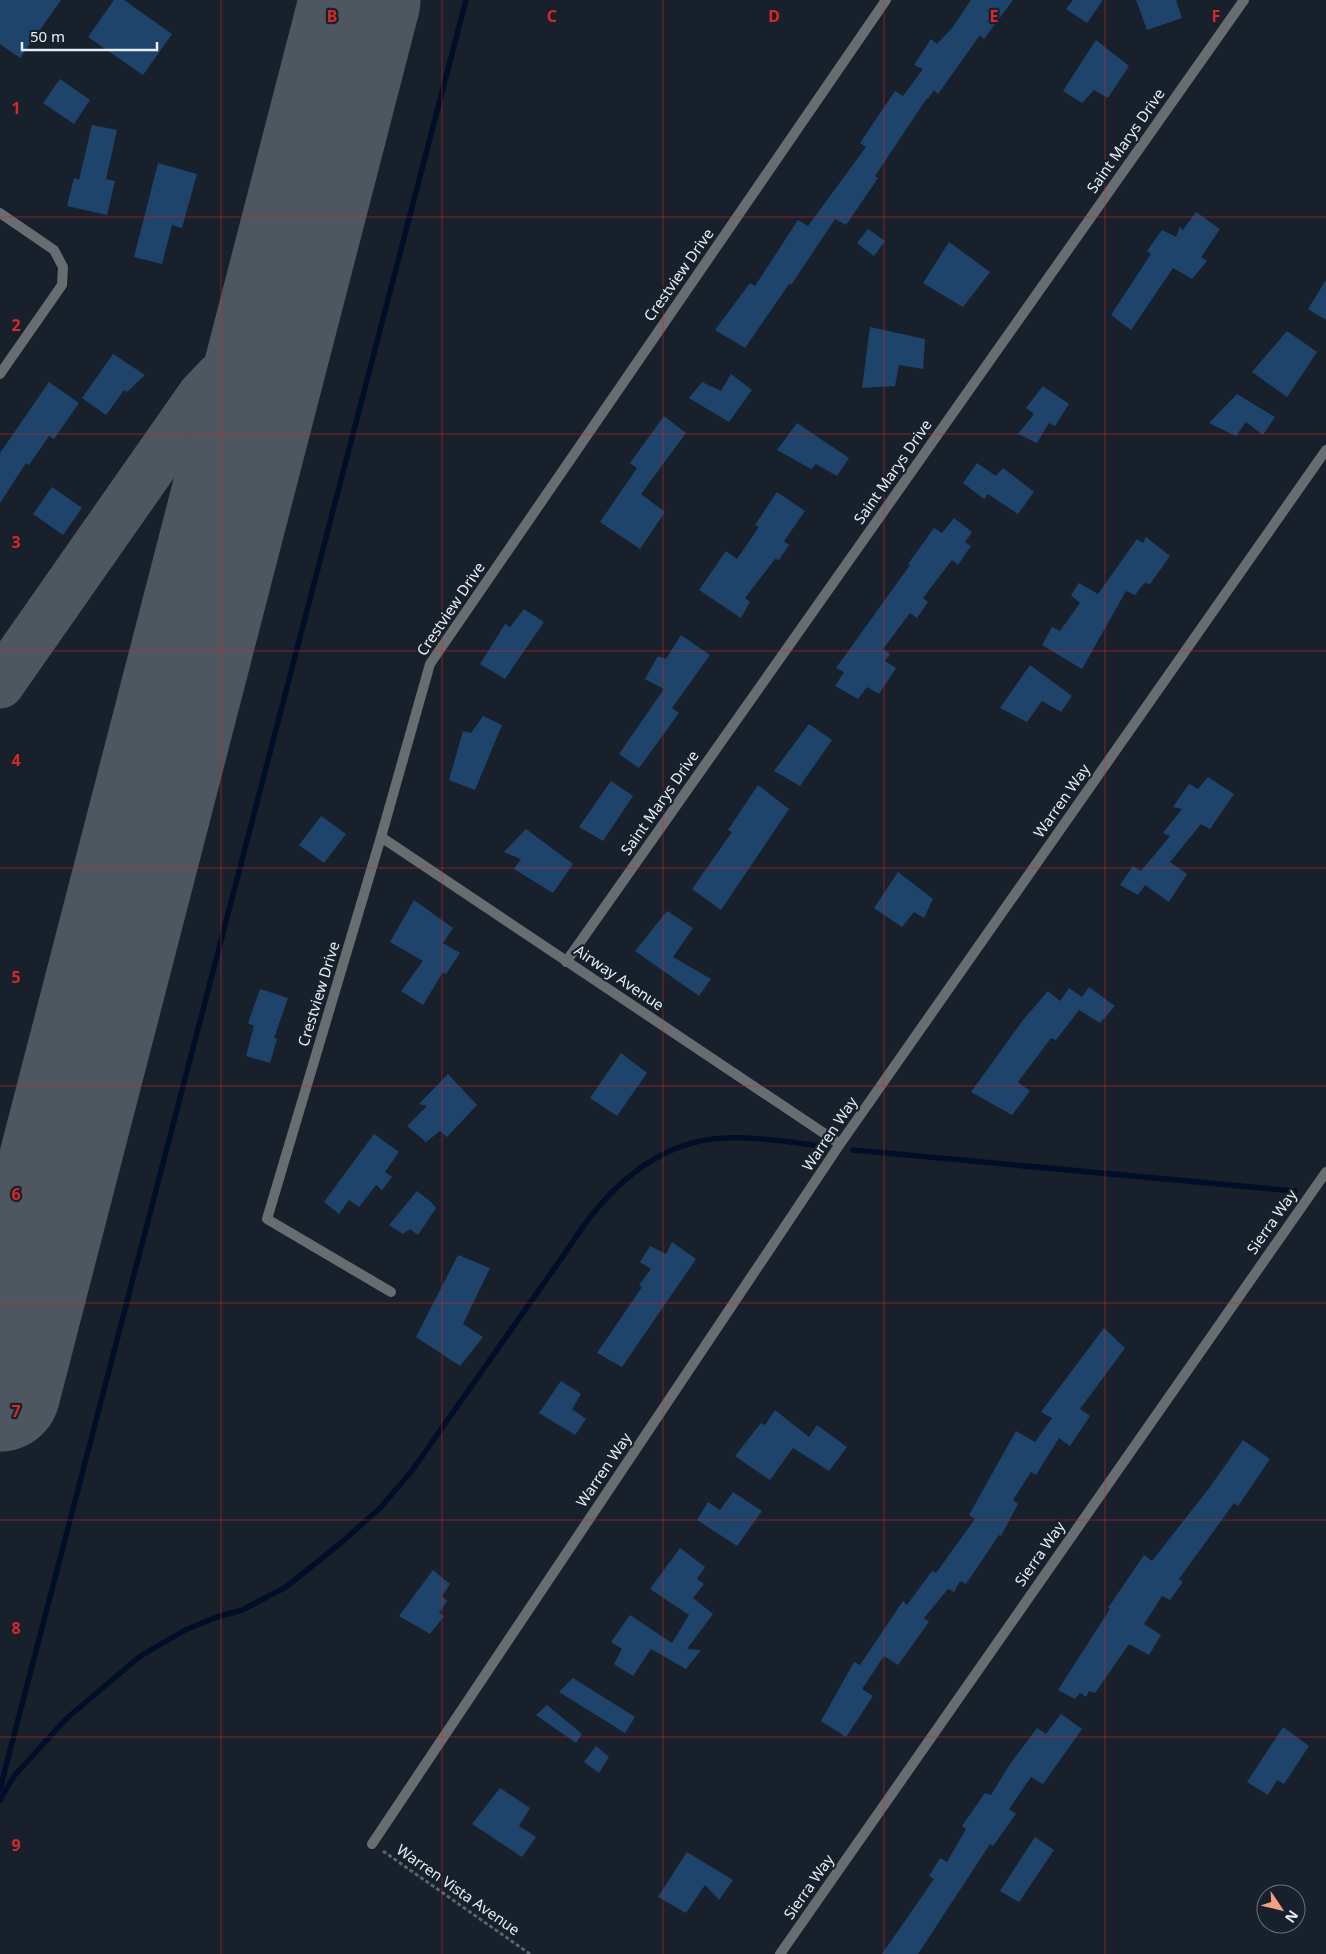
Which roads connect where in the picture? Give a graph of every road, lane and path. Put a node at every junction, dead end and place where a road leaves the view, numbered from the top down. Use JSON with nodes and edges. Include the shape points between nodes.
{"nodes":[{"id":1,"x":886,"y":0,"type":"edge"},
{"id":2,"x":1244,"y":0,"type":"edge"},
{"id":3,"x":0,"y":213,"type":"edge"},
{"id":4,"x":0,"y":374,"type":"edge"},
{"id":5,"x":1326,"y":450,"type":"edge"},
{"id":6,"x":381,"y":837,"type":"junction"},
{"id":7,"x":566,"y":962,"type":"junction"},
{"id":8,"x":840,"y":1144,"type":"junction"},
{"id":9,"x":1326,"y":1172,"type":"edge"},
{"id":10,"x":391,"y":1292,"type":"dead end"},
{"id":11,"x":372,"y":1844,"type":"joint"},
{"id":12,"x":530,"y":1954,"type":"edge"},
{"id":13,"x":780,"y":1954,"type":"edge"}],
"edges":[{"from":1,"to":6,"type":"street","name":"Crestview Drive","via":[[430,664]]},
{"from":2,"to":7,"type":"street","name":"Saint Marys Drive"},
{"from":3,"to":4,"type":"street","via":[[54,250],[63,267],[62,285]]},
{"from":5,"to":8,"type":"street","name":"Warren Way"},
{"from":6,"to":7,"type":"street","name":"Airway Avenue"},
{"from":6,"to":10,"type":"street","name":"Crestview Drive","via":[[268,1219]]},
{"from":7,"to":8,"type":"street","name":"Airway Avenue"},
{"from":8,"to":11,"type":"street","name":"Warren Way"},
{"from":9,"to":13,"type":"street","name":"Sierra Way"},
{"from":11,"to":12,"type":"path","name":"Warren Vista Avenue"}]}
